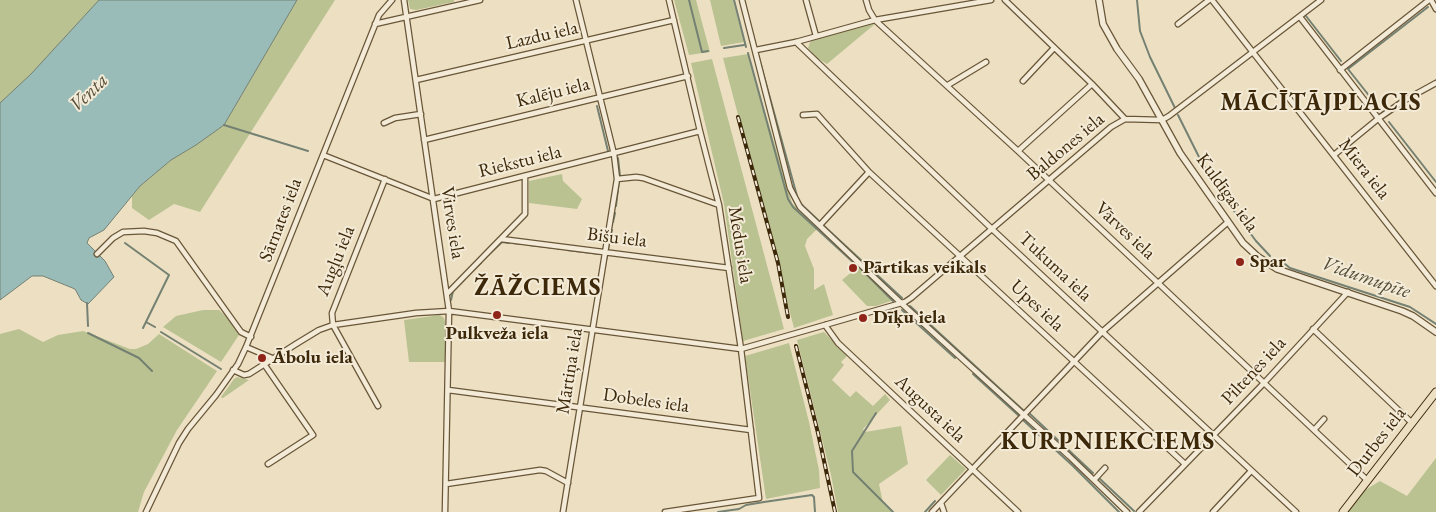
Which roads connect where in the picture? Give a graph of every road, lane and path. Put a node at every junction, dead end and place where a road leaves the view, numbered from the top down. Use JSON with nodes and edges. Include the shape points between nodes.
{"nodes":[{"id":1,"x":392,"y":0,"type":"edge"},
{"id":2,"x":404,"y":0,"type":"edge"},
{"id":3,"x":480,"y":0,"type":"edge"},
{"id":4,"x":576,"y":0,"type":"edge"},
{"id":5,"x":669,"y":0,"type":"edge"},
{"id":6,"x":742,"y":0,"type":"edge"},
{"id":7,"x":806,"y":0,"type":"edge"},
{"id":8,"x":866,"y":0,"type":"edge"},
{"id":9,"x":991,"y":0,"type":"edge"},
{"id":10,"x":1005,"y":0,"type":"edge"},
{"id":11,"x":1099,"y":0,"type":"edge"},
{"id":12,"x":1211,"y":0,"type":"edge"},
{"id":13,"x":1321,"y":0,"type":"edge"},
{"id":14,"x":1430,"y":0,"type":"edge"},
{"id":15,"x":1436,"y":9,"type":"edge"},
{"id":16,"x":1300,"y":16,"type":"junction"},
{"id":17,"x":407,"y":17,"type":"junction"},
{"id":18,"x":674,"y":20,"type":"junction"},
{"id":19,"x":875,"y":20,"type":"junction"},
{"id":20,"x":375,"y":24,"type":"junction"},
{"id":21,"x":1178,"y":24,"type":"dead end"},
{"id":22,"x":816,"y":36,"type":"junction"},
{"id":23,"x":586,"y":41,"type":"junction"},
{"id":24,"x":796,"y":42,"type":"junction"},
{"id":25,"x":1054,"y":48,"type":"junction"},
{"id":26,"x":756,"y":50,"type":"junction"},
{"id":27,"x":1253,"y":52,"type":"junction"},
{"id":28,"x":986,"y":62,"type":"dead end"},
{"id":29,"x":1340,"y":70,"type":"junction"},
{"id":30,"x":688,"y":76,"type":"junction"},
{"id":31,"x":416,"y":80,"type":"junction"},
{"id":32,"x":1023,"y":81,"type":"dead end"},
{"id":33,"x":1436,"y":82,"type":"edge"},
{"id":34,"x":1092,"y":84,"type":"junction"},
{"id":35,"x":948,"y":85,"type":"junction"},
{"id":36,"x":600,"y":97,"type":"junction"},
{"id":37,"x":421,"y":114,"type":"junction"},
{"id":38,"x":803,"y":115,"type":"dead end"},
{"id":39,"x":1379,"y":118,"type":"junction"},
{"id":40,"x":1125,"y":119,"type":"junction"},
{"id":41,"x":1162,"y":120,"type":"junction"},
{"id":42,"x":384,"y":123,"type":"dead end"},
{"id":43,"x":700,"y":131,"type":"junction"},
{"id":44,"x":424,"y":140,"type":"junction"},
{"id":45,"x":1018,"y":150,"type":"junction"},
{"id":46,"x":614,"y":154,"type":"junction"},
{"id":47,"x":323,"y":155,"type":"junction"},
{"id":48,"x":1334,"y":155,"type":"junction"},
{"id":49,"x":869,"y":172,"type":"junction"},
{"id":50,"x":525,"y":177,"type":"junction"},
{"id":51,"x":385,"y":179,"type":"junction"},
{"id":52,"x":617,"y":179,"type":"junction"},
{"id":53,"x":1049,"y":180,"type":"junction"},
{"id":54,"x":1436,"y":193,"type":"edge"},
{"id":55,"x":434,"y":199,"type":"junction"},
{"id":56,"x":719,"y":205,"type":"junction"},
{"id":57,"x":1228,"y":222,"type":"junction"},
{"id":58,"x":820,"y":225,"type":"junction"},
{"id":59,"x":992,"y":229,"type":"junction"},
{"id":60,"x":501,"y":239,"type":"junction"},
{"id":61,"x":605,"y":252,"type":"junction"},
{"id":62,"x":97,"y":254,"type":"dead end"},
{"id":63,"x":961,"y":255,"type":"junction"},
{"id":64,"x":729,"y":268,"type":"junction"},
{"id":65,"x":1158,"y":282,"type":"junction"},
{"id":66,"x":1436,"y":286,"type":"edge"},
{"id":67,"x":1348,"y":292,"type":"junction"},
{"id":68,"x":448,"y":293,"type":"junction"},
{"id":69,"x":901,"y":303,"type":"junction"},
{"id":70,"x":449,"y":311,"type":"junction"},
{"id":71,"x":333,"y":325,"type":"junction"},
{"id":72,"x":824,"y":325,"type":"junction"},
{"id":73,"x":592,"y":330,"type":"junction"},
{"id":74,"x":1313,"y":330,"type":"junction"},
{"id":75,"x":1102,"y":332,"type":"junction"},
{"id":76,"x":1436,"y":332,"type":"edge"},
{"id":77,"x":251,"y":337,"type":"junction"},
{"id":78,"x":246,"y":348,"type":"junction"},
{"id":79,"x":741,"y":349,"type":"junction"},
{"id":80,"x":272,"y":358,"type":"junction"},
{"id":81,"x":1074,"y":362,"type":"junction"},
{"id":82,"x":264,"y":364,"type":"junction"},
{"id":83,"x":233,"y":370,"type":"junction"},
{"id":84,"x":1264,"y":383,"type":"junction"},
{"id":85,"x":448,"y":390,"type":"junction"},
{"id":86,"x":1436,"y":392,"type":"edge"},
{"id":87,"x":378,"y":406,"type":"dead end"},
{"id":88,"x":580,"y":407,"type":"junction"},
{"id":89,"x":1023,"y":415,"type":"junction"},
{"id":90,"x":1324,"y":419,"type":"dead end"},
{"id":91,"x":1412,"y":423,"type":"junction"},
{"id":92,"x":751,"y":430,"type":"junction"},
{"id":93,"x":1314,"y":430,"type":"junction"},
{"id":94,"x":1213,"y":436,"type":"junction"},
{"id":95,"x":268,"y":464,"type":"dead end"},
{"id":96,"x":1185,"y":464,"type":"junction"},
{"id":97,"x":1105,"y":468,"type":"dead end"},
{"id":98,"x":972,"y":469,"type":"junction"},
{"id":99,"x":1251,"y":471,"type":"junction"},
{"id":100,"x":1094,"y":480,"type":"junction"},
{"id":101,"x":1368,"y":480,"type":"junction"},
{"id":102,"x":568,"y":483,"type":"junction"},
{"id":103,"x":446,"y":484,"type":"junction"},
{"id":104,"x":941,"y":503,"type":"junction"},
{"id":105,"x":146,"y":512,"type":"edge"},
{"id":106,"x":445,"y":512,"type":"edge"},
{"id":107,"x":563,"y":512,"type":"edge"},
{"id":108,"x":665,"y":512,"type":"edge"},
{"id":109,"x":932,"y":512,"type":"edge"},
{"id":110,"x":944,"y":512,"type":"edge"},
{"id":111,"x":1018,"y":512,"type":"edge"},
{"id":112,"x":1127,"y":512,"type":"edge"},
{"id":113,"x":1139,"y":512,"type":"edge"},
{"id":114,"x":1213,"y":512,"type":"edge"},
{"id":115,"x":1296,"y":512,"type":"edge"},
{"id":116,"x":1343,"y":512,"type":"edge"}],
"edges":[{"from":1,"to":20,"type":"street"},
{"from":2,"to":17,"type":"street","name":"Virves iela"},
{"from":3,"to":17,"type":"street"},
{"from":4,"to":23,"type":"street","name":"Mārtiņa iela"},
{"from":5,"to":18,"type":"street","name":"Medus iela"},
{"from":6,"to":26,"type":"street"},
{"from":7,"to":22,"type":"street"},
{"from":8,"to":19,"type":"street","name":"Vārves iela"},
{"from":9,"to":19,"type":"street"},
{"from":10,"to":25,"type":"street"},
{"from":11,"to":41,"type":"street","name":"Kuldīgas iela","via":[[1106,30]]},
{"from":12,"to":21,"type":"street"},
{"from":12,"to":27,"type":"street","name":"Miera iela"},
{"from":13,"to":16,"type":"street"},
{"from":14,"to":15,"type":"street"},
{"from":14,"to":29,"type":"street"},
{"from":16,"to":27,"type":"street"},
{"from":16,"to":29,"type":"street"},
{"from":17,"to":20,"type":"street"},
{"from":17,"to":31,"type":"street","name":"Virves iela"},
{"from":18,"to":23,"type":"street","name":"Lazdu iela"},
{"from":18,"to":30,"type":"street","name":"Medus iela"},
{"from":19,"to":22,"type":"street"},
{"from":19,"to":35,"type":"street","name":"Vārves iela"},
{"from":20,"to":47,"type":"street","name":"Sārnates iela"},
{"from":22,"to":24,"type":"street"},
{"from":23,"to":31,"type":"street","name":"Lazdu iela"},
{"from":23,"to":36,"type":"street","name":"Mārtiņa iela"},
{"from":24,"to":26,"type":"street"},
{"from":24,"to":59,"type":"street","name":"Tukuma iela"},
{"from":25,"to":32,"type":"street"},
{"from":25,"to":34,"type":"street"},
{"from":26,"to":58,"type":"street","via":[[790,188],[800,207]]},
{"from":27,"to":41,"type":"street"},
{"from":27,"to":48,"type":"street","name":"Miera iela"},
{"from":28,"to":35,"type":"street"},
{"from":29,"to":39,"type":"street"},
{"from":30,"to":36,"type":"street","name":"Kalēju iela"},
{"from":30,"to":43,"type":"street","name":"Medus iela"},
{"from":31,"to":37,"type":"street","name":"Virves iela"},
{"from":33,"to":39,"type":"street"},
{"from":34,"to":40,"type":"street"},
{"from":34,"to":45,"type":"street"},
{"from":35,"to":45,"type":"street","name":"Vārves iela"},
{"from":36,"to":44,"type":"street","name":"Kalēju iela"},
{"from":36,"to":46,"type":"street","name":"Mārtiņa iela"},
{"from":37,"to":42,"type":"street"},
{"from":37,"to":44,"type":"street","name":"Virves iela"},
{"from":38,"to":49,"type":"street","name":"Upes iela","via":[[817,114]]},
{"from":39,"to":48,"type":"street"},
{"from":39,"to":54,"type":"street"},
{"from":40,"to":41,"type":"street","name":"Baldones iela"},
{"from":40,"to":53,"type":"street","name":"Baldones iela","via":[[1111,126]]},
{"from":41,"to":57,"type":"street","name":"Kuldīgas iela","via":[[1180,153]]},
{"from":43,"to":46,"type":"street","name":"Riekstu iela"},
{"from":43,"to":56,"type":"street","name":"Medus iela"},
{"from":44,"to":55,"type":"street","name":"Virves iela"},
{"from":45,"to":53,"type":"street","name":"Vārves iela"},
{"from":46,"to":50,"type":"street","name":"Riekstu iela"},
{"from":46,"to":52,"type":"street","name":"Mārtiņa iela"},
{"from":47,"to":51,"type":"street"},
{"from":47,"to":77,"type":"street","name":"Sārnates iela"},
{"from":48,"to":66,"type":"street","name":"Miera iela"},
{"from":49,"to":58,"type":"street"},
{"from":49,"to":63,"type":"street","name":"Upes iela"},
{"from":50,"to":55,"type":"street","name":"Riekstu iela"},
{"from":50,"to":60,"type":"street","via":[[525,214]]},
{"from":51,"to":55,"type":"street"},
{"from":51,"to":71,"type":"street","name":"Augļu iela","via":[[332,313]]},
{"from":52,"to":56,"type":"street","via":[[643,178]]},
{"from":52,"to":61,"type":"street","name":"Mārtiņa iela"},
{"from":53,"to":59,"type":"street","name":"Baldones iela"},
{"from":53,"to":65,"type":"street","name":"Vārves iela"},
{"from":55,"to":68,"type":"street","name":"Virves iela"},
{"from":56,"to":64,"type":"street","name":"Medus iela"},
{"from":57,"to":65,"type":"street"},
{"from":57,"to":67,"type":"street","name":"Kuldīgas iela","via":[[1244,243],[1277,269]]},
{"from":58,"to":69,"type":"street"},
{"from":59,"to":63,"type":"street","name":"Baldones iela"},
{"from":59,"to":75,"type":"street","name":"Tukuma iela"},
{"from":60,"to":61,"type":"street","name":"Bišu iela"},
{"from":60,"to":68,"type":"street"},
{"from":61,"to":64,"type":"street","name":"Bišu iela"},
{"from":61,"to":73,"type":"street","name":"Mārtiņa iela"},
{"from":62,"to":77,"type":"street","via":[[112,238],[123,232],[158,233],[176,240],[241,332]]},
{"from":63,"to":69,"type":"street","name":"Baldones iela"},
{"from":63,"to":81,"type":"street","name":"Upes iela"},
{"from":64,"to":79,"type":"street","name":"Medus iela"},
{"from":65,"to":75,"type":"street"},
{"from":65,"to":84,"type":"street","name":"Vārves iela"},
{"from":67,"to":74,"type":"street","name":"Piltenes iela"},
{"from":67,"to":76,"type":"street","name":"Kuldīgas iela","via":[[1402,311]]},
{"from":68,"to":70,"type":"street","name":"Virves iela"},
{"from":69,"to":72,"type":"street"},
{"from":69,"to":89,"type":"street"},
{"from":70,"to":71,"type":"street"},
{"from":70,"to":73,"type":"street"},
{"from":70,"to":85,"type":"street","name":"Virves iela"},
{"from":71,"to":80,"type":"street"},
{"from":71,"to":87,"type":"street","name":"Augļu iela"},
{"from":72,"to":79,"type":"street"},
{"from":72,"to":98,"type":"street","name":"Augusta iela","via":[[838,343]]},
{"from":73,"to":79,"type":"street"},
{"from":73,"to":88,"type":"street","name":"Mārtiņa iela"},
{"from":74,"to":84,"type":"street","name":"Piltenes iela"},
{"from":74,"to":91,"type":"street"},
{"from":75,"to":81,"type":"street"},
{"from":75,"to":94,"type":"street","name":"Tukuma iela"},
{"from":77,"to":78,"type":"street","name":"Sārnates iela"},
{"from":78,"to":80,"type":"street"},
{"from":78,"to":83,"type":"street","name":"Sārnates iela"},
{"from":79,"to":92,"type":"street","name":"Medus iela"},
{"from":80,"to":82,"type":"street"},
{"from":81,"to":89,"type":"street"},
{"from":81,"to":96,"type":"street","name":"Upes iela"},
{"from":82,"to":83,"type":"street","via":[[244,375]]},
{"from":82,"to":95,"type":"street","via":[[313,435]]},
{"from":83,"to":105,"type":"street","name":"Sārnates iela","via":[[179,443]]},
{"from":84,"to":93,"type":"street","name":"Vārves iela"},
{"from":84,"to":94,"type":"street","name":"Piltenes iela"},
{"from":85,"to":88,"type":"street","name":"Dobeles iela"},
{"from":85,"to":103,"type":"street","name":"Virves iela"},
{"from":86,"to":91,"type":"main road","name":"Durbes iela"},
{"from":88,"to":92,"type":"street","name":"Dobeles iela"},
{"from":88,"to":102,"type":"street","name":"Mārtiņa iela"},
{"from":89,"to":98,"type":"street"},
{"from":89,"to":100,"type":"street"},
{"from":90,"to":93,"type":"street"},
{"from":91,"to":101,"type":"main road","name":"Durbes iela"},
{"from":92,"to":108,"type":"street","name":"Medus iela","via":[[759,498]]},
{"from":93,"to":101,"type":"street","name":"Vārves iela"},
{"from":94,"to":96,"type":"street","name":"Piltenes iela"},
{"from":94,"to":99,"type":"street","name":"Tukuma iela"},
{"from":96,"to":113,"type":"street","name":"Piltenes iela"},
{"from":97,"to":100,"type":"street"},
{"from":98,"to":104,"type":"street"},
{"from":98,"to":111,"type":"street","name":"Augusta iela"},
{"from":99,"to":114,"type":"street"},
{"from":99,"to":115,"type":"street","name":"Tukuma iela"},
{"from":100,"to":112,"type":"street"},
{"from":101,"to":116,"type":"main road","name":"Durbes iela"},
{"from":102,"to":103,"type":"street","via":[[540,470]]},
{"from":102,"to":107,"type":"street","name":"Mārtiņa iela"},
{"from":103,"to":106,"type":"street","name":"Virves iela"},
{"from":104,"to":109,"type":"street"},
{"from":104,"to":110,"type":"street"}]}
